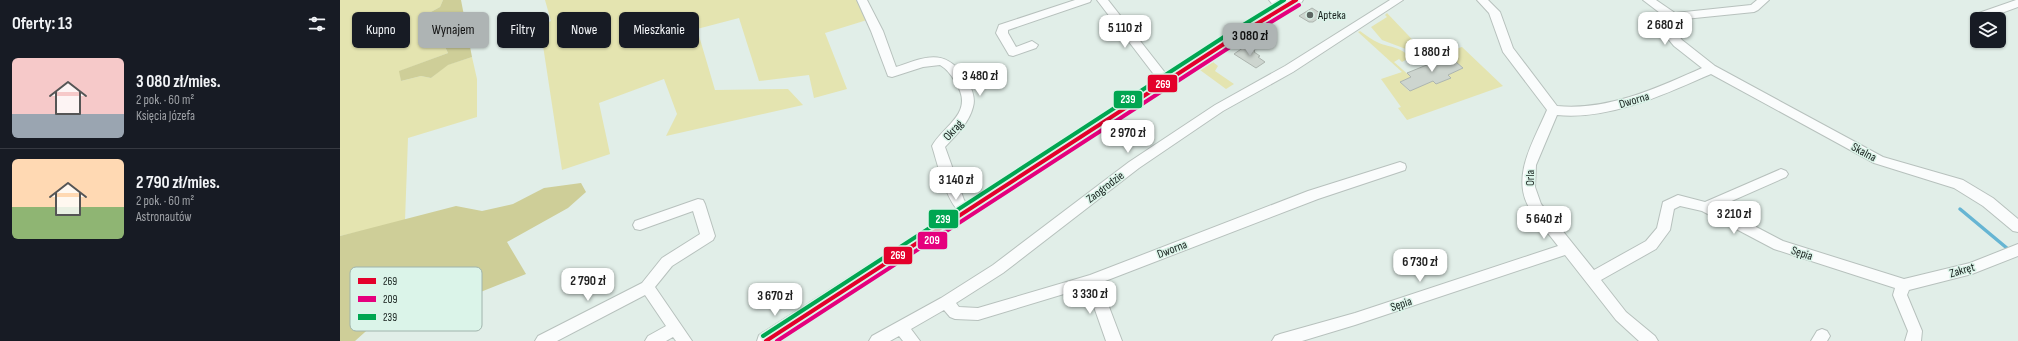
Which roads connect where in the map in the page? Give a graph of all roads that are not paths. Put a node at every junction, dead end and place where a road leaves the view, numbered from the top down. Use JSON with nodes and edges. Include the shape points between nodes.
{"nodes":[{"id":1,"x":862,"y":0,"type":"edge"},
{"id":2,"x":1086,"y":0,"type":"edge"},
{"id":3,"x":1102,"y":0,"type":"edge"},
{"id":4,"x":1296,"y":0,"type":"edge"},
{"id":5,"x":1398,"y":0,"type":"edge"},
{"id":6,"x":1482,"y":0,"type":"edge"},
{"id":7,"x":1648,"y":0,"type":"edge"},
{"id":8,"x":1764,"y":0,"type":"edge"},
{"id":9,"x":2018,"y":2,"type":"edge"},
{"id":10,"x":1278,"y":4,"type":"edge"},
{"id":11,"x":1992,"y":12,"type":"edge"},
{"id":12,"x":1673,"y":18,"type":"junction"},
{"id":13,"x":1032,"y":45,"type":"dead end"},
{"id":14,"x":1711,"y":69,"type":"junction"},
{"id":15,"x":1166,"y":82,"type":"junction"},
{"id":16,"x":1553,"y":110,"type":"junction"},
{"id":17,"x":1400,"y":167,"type":"dead end"},
{"id":18,"x":1781,"y":174,"type":"dead end"},
{"id":19,"x":1706,"y":207,"type":"junction"},
{"id":20,"x":966,"y":211,"type":"junction"},
{"id":21,"x":640,"y":225,"type":"dead end"},
{"id":22,"x":2018,"y":227,"type":"edge"},
{"id":23,"x":1567,"y":249,"type":"junction"},
{"id":24,"x":2018,"y":250,"type":"edge"},
{"id":25,"x":1591,"y":279,"type":"junction"},
{"id":26,"x":1092,"y":280,"type":"junction"},
{"id":27,"x":1904,"y":285,"type":"junction"},
{"id":28,"x":646,"y":287,"type":"junction"},
{"id":29,"x":946,"y":302,"type":"junction"},
{"id":30,"x":676,"y":328,"type":"junction"},
{"id":31,"x":901,"y":328,"type":"junction"},
{"id":32,"x":543,"y":341,"type":"edge"},
{"id":33,"x":654,"y":341,"type":"edge"},
{"id":34,"x":684,"y":341,"type":"edge"},
{"id":35,"x":766,"y":341,"type":"edge"},
{"id":36,"x":877,"y":341,"type":"edge"},
{"id":37,"x":912,"y":341,"type":"edge"},
{"id":38,"x":1114,"y":341,"type":"edge"},
{"id":39,"x":1280,"y":341,"type":"edge"},
{"id":40,"x":1650,"y":341,"type":"edge"},
{"id":41,"x":1913,"y":341,"type":"edge"}],
"edges":[{"from":1,"to":20,"type":"street","name":"Okrąg","via":[[892,73],[939,61],[947,64],[964,85],[968,99],[963,120],[938,146],[958,203]]},
{"from":2,"to":13,"type":"street","via":[[1003,28],[1002,33],[1013,52]]},
{"from":3,"to":15,"type":"street"},
{"from":4,"to":10,"type":"street"},
{"from":5,"to":29,"type":"street","name":"Zaogrodzie","via":[[1289,69],[1219,108],[1134,165],[998,269]]},
{"from":6,"to":16,"type":"street","via":[[1494,12],[1507,49]]},
{"from":7,"to":12,"type":"street"},
{"from":8,"to":12,"type":"street","via":[[1754,8]]},
{"from":9,"to":11,"type":"street"},
{"from":10,"to":15,"type":"street"},
{"from":12,"to":14,"type":"street","name":"Skalna","via":[[1668,19],[1666,29],[1678,43]]},
{"from":14,"to":16,"type":"street","name":"Dworna","via":[[1665,90],[1621,104],[1580,112]]},
{"from":14,"to":22,"type":"street","name":"Skalna","via":[[1879,160],[1958,184],[1988,202]]},
{"from":15,"to":20,"type":"street"},
{"from":16,"to":23,"type":"street","name":"Orla","via":[[1530,165],[1528,187],[1535,206]]},
{"from":17,"to":26,"type":"street","name":"Dworna","via":[[1313,194]]},
{"from":18,"to":19,"type":"street"},
{"from":19,"to":25,"type":"street","name":"Sępia","via":[[1678,200],[1668,206],[1663,230],[1651,245]]},
{"from":19,"to":27,"type":"street","name":"Sępia","via":[[1779,245]]},
{"from":20,"to":35,"type":"street"},
{"from":21,"to":28,"type":"street","via":[[698,204],[708,236],[667,262]]},
{"from":23,"to":25,"type":"street","name":"Orla"},
{"from":23,"to":39,"type":"street","name":"Sępia"},
{"from":24,"to":27,"type":"street","name":"Zakręt","via":[[1972,268]]},
{"from":25,"to":40,"type":"street","name":"Orla","via":[[1621,316]]},
{"from":26,"to":29,"type":"street","name":"Dworna","via":[[978,314],[955,313]]},
{"from":26,"to":38,"type":"street"},
{"from":27,"to":41,"type":"street","via":[[1900,295],[1915,330]]},
{"from":28,"to":30,"type":"street"},
{"from":28,"to":32,"type":"street"},
{"from":29,"to":31,"type":"street","name":"Zaogrodzie"},
{"from":30,"to":33,"type":"street"},
{"from":30,"to":34,"type":"street"},
{"from":31,"to":36,"type":"street","name":"Zaogrodzie"},
{"from":31,"to":37,"type":"street"}]}
